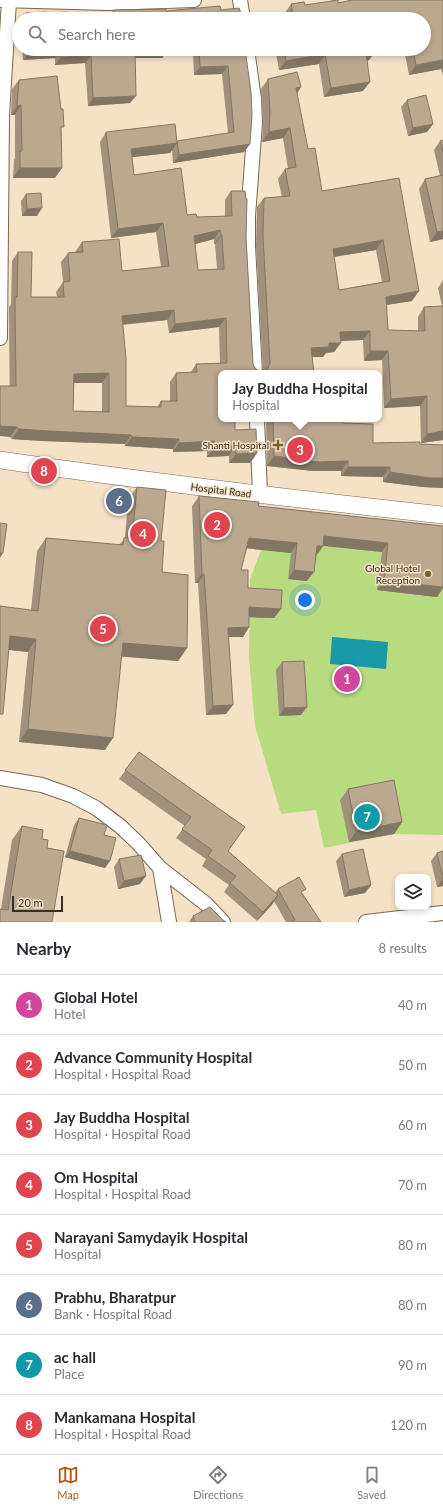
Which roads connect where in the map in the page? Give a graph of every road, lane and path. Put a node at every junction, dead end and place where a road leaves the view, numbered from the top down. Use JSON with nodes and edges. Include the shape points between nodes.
{"nodes":[{"id":1,"x":4,"y":0,"type":"edge"},
{"id":2,"x":194,"y":0,"type":"edge"},
{"id":3,"x":240,"y":0,"type":"edge"},
{"id":4,"x":242,"y":12,"type":"edge"},
{"id":5,"x":248,"y":56,"type":"edge"},
{"id":6,"x":1,"y":199,"type":"edge"},
{"id":7,"x":0,"y":338,"type":"edge"},
{"id":8,"x":255,"y":370,"type":"edge"},
{"id":9,"x":257,"y":422,"type":"edge"},
{"id":10,"x":0,"y":460,"type":"edge"},
{"id":11,"x":260,"y":495,"type":"junction"},
{"id":12,"x":443,"y":516,"type":"edge"},
{"id":13,"x":0,"y":778,"type":"edge"},
{"id":14,"x":160,"y":868,"type":"junction"},
{"id":15,"x":443,"y":913,"type":"edge"},
{"id":16,"x":169,"y":922,"type":"edge"},
{"id":17,"x":223,"y":922,"type":"edge"},
{"id":18,"x":366,"y":922,"type":"edge"}],
"edges":[{"from":1,"to":2,"type":"street","via":[[107,3]]},
{"from":1,"to":6,"type":"street"},
{"from":3,"to":4,"type":"street"},
{"from":5,"to":8,"type":"street","via":[[255,123],[248,216]]},
{"from":6,"to":7,"type":"street"},
{"from":9,"to":11,"type":"street"},
{"from":10,"to":11,"type":"street","name":"Hospital Road","via":[[74,472]]},
{"from":11,"to":12,"type":"street","name":"Hospital Road"},
{"from":13,"to":14,"type":"street","via":[[42,785],[73,796],[96,808],[120,826]]},
{"from":14,"to":16,"type":"street"},
{"from":14,"to":17,"type":"street","via":[[206,904]]},
{"from":15,"to":18,"type":"street"}]}
